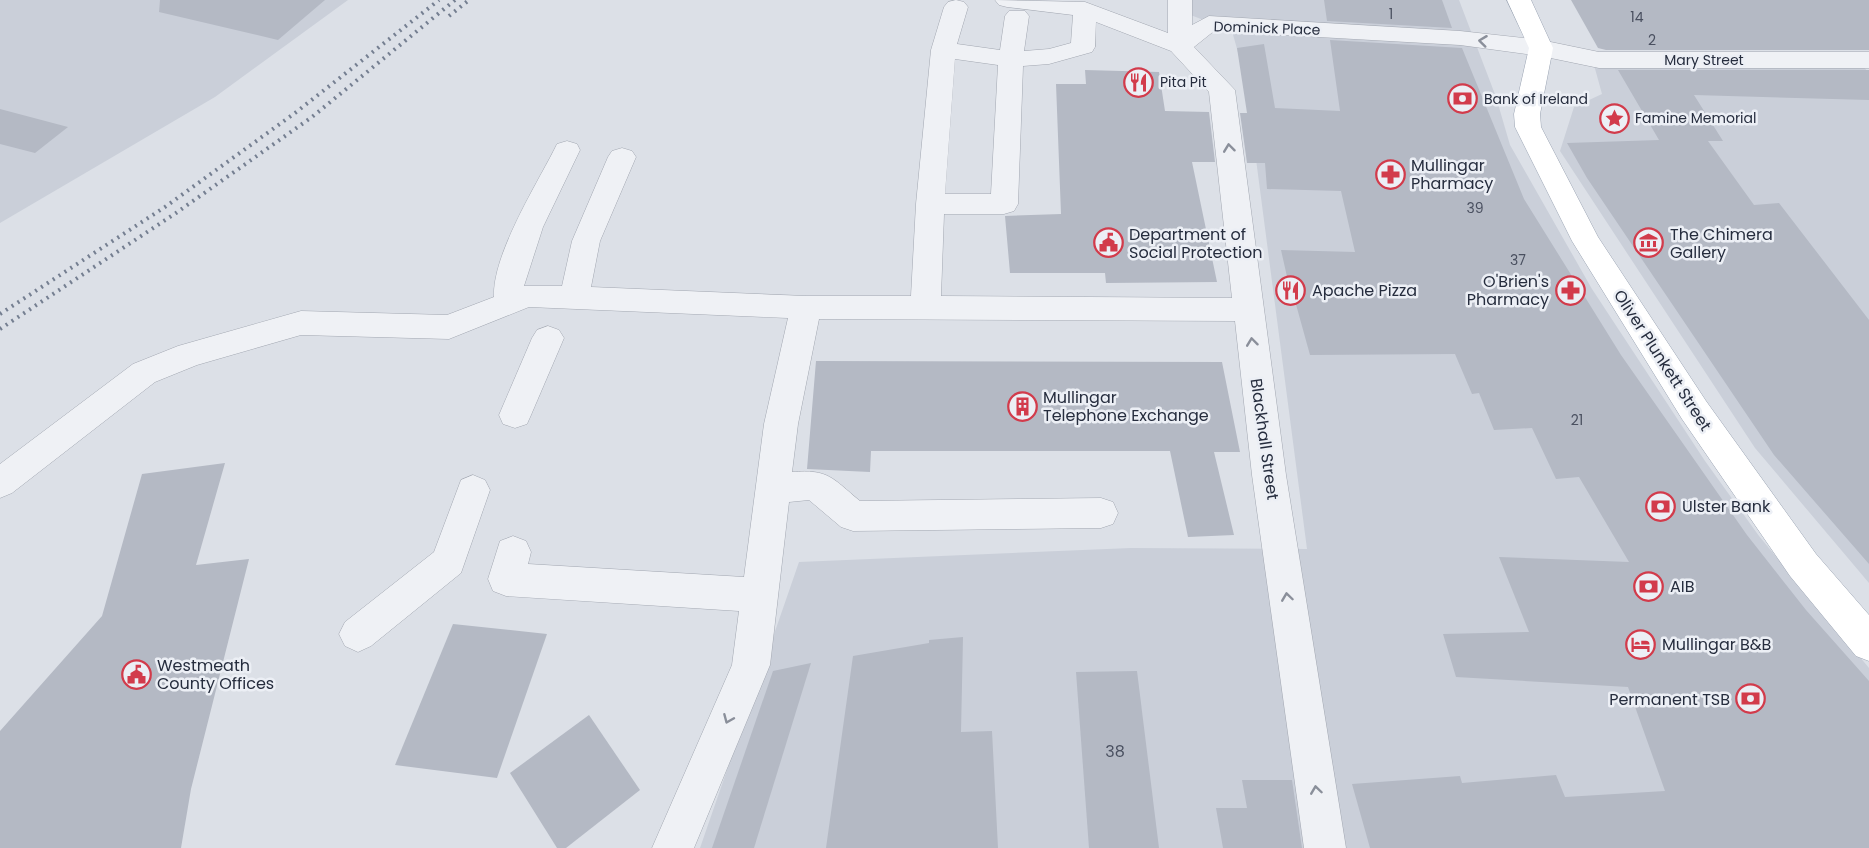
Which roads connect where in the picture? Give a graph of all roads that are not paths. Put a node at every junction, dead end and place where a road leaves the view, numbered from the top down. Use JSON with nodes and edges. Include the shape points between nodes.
{"nodes":[{"id":1,"x":1180,"y":0,"type":"edge"},
{"id":2,"x":1519,"y":0,"type":"edge"},
{"id":3,"x":956,"y":7,"type":"dead end"},
{"id":4,"x":1012,"y":8,"type":"edge"},
{"id":5,"x":1085,"y":9,"type":"junction"},
{"id":6,"x":1180,"y":46,"type":"junction"},
{"id":7,"x":1541,"y":48,"type":"junction"},
{"id":8,"x":943,"y":50,"type":"junction"},
{"id":9,"x":1011,"y":59,"type":"junction"},
{"id":10,"x":1869,"y":60,"type":"edge"},
{"id":11,"x":567,"y":150,"type":"dead end"},
{"id":12,"x":622,"y":157,"type":"dead end"},
{"id":13,"x":930,"y":204,"type":"junction"},
{"id":14,"x":574,"y":298,"type":"junction"},
{"id":15,"x":509,"y":303,"type":"junction"},
{"id":16,"x":806,"y":306,"type":"junction"},
{"id":17,"x":926,"y":308,"type":"junction"},
{"id":18,"x":1248,"y":310,"type":"junction"},
{"id":19,"x":548,"y":338,"type":"dead end"},
{"id":20,"x":515,"y":415,"type":"dead end"},
{"id":21,"x":0,"y":483,"type":"edge"},
{"id":22,"x":773,"y":488,"type":"junction"},
{"id":23,"x":473,"y":490,"type":"dead end"},
{"id":24,"x":1101,"y":513,"type":"dead end"},
{"id":25,"x":513,"y":552,"type":"dead end"},
{"id":26,"x":759,"y":594,"type":"junction"},
{"id":27,"x":358,"y":634,"type":"dead end"},
{"id":28,"x":1869,"y":644,"type":"edge"},
{"id":29,"x":673,"y":848,"type":"edge"},
{"id":30,"x":1325,"y":848,"type":"edge"}],
"edges":[{"from":1,"to":6,"type":"street"},
{"from":2,"to":7,"type":"main road"},
{"from":3,"to":8,"type":"street"},
{"from":4,"to":5,"type":"street"},
{"from":4,"to":9,"type":"street"},
{"from":5,"to":6,"type":"street"},
{"from":5,"to":9,"type":"street","via":[[1083,47],[1059,57]]},
{"from":7,"to":6,"type":"street","name":"Dominick Place","one_way":true,"via":[[1460,38],[1209,23]]},
{"from":18,"to":6,"type":"street","name":"Blackhall Street","one_way":true,"via":[[1222,90]]},
{"from":7,"to":10,"type":"street","name":"Mary Street","via":[[1599,60]]},
{"from":7,"to":28,"type":"main road","name":"Oliver Plunkett Street","via":[[1527,114],[1528,127],[1586,241],[1694,410],[1789,546]]},
{"from":8,"to":9,"type":"street"},
{"from":8,"to":13,"type":"street"},
{"from":9,"to":13,"type":"street","via":[[1004,204]]},
{"from":11,"to":15,"type":"street","via":[[528,230],[506,292]]},
{"from":12,"to":14,"type":"street","via":[[586,241]]},
{"from":13,"to":17,"type":"street"},
{"from":14,"to":15,"type":"street","via":[[527,296]]},
{"from":14,"to":16,"type":"street"},
{"from":15,"to":21,"type":"street","via":[[449,327],[301,323],[189,355],[144,373]]},
{"from":16,"to":17,"type":"street"},
{"from":16,"to":22,"type":"street","via":[[781,424]]},
{"from":17,"to":18,"type":"street"},
{"from":30,"to":18,"type":"street","name":"Blackhall Street","one_way":true,"via":[[1270,486]]},
{"from":19,"to":20,"type":"street"},
{"from":22,"to":24,"type":"street","via":[[816,485],[853,516]]},
{"from":22,"to":26,"type":"street"},
{"from":23,"to":27,"type":"street","via":[[448,562]]},
{"from":25,"to":26,"type":"street","via":[[506,579]]},
{"from":26,"to":29,"type":"street","one_way":true,"via":[[751,665]]}]}
